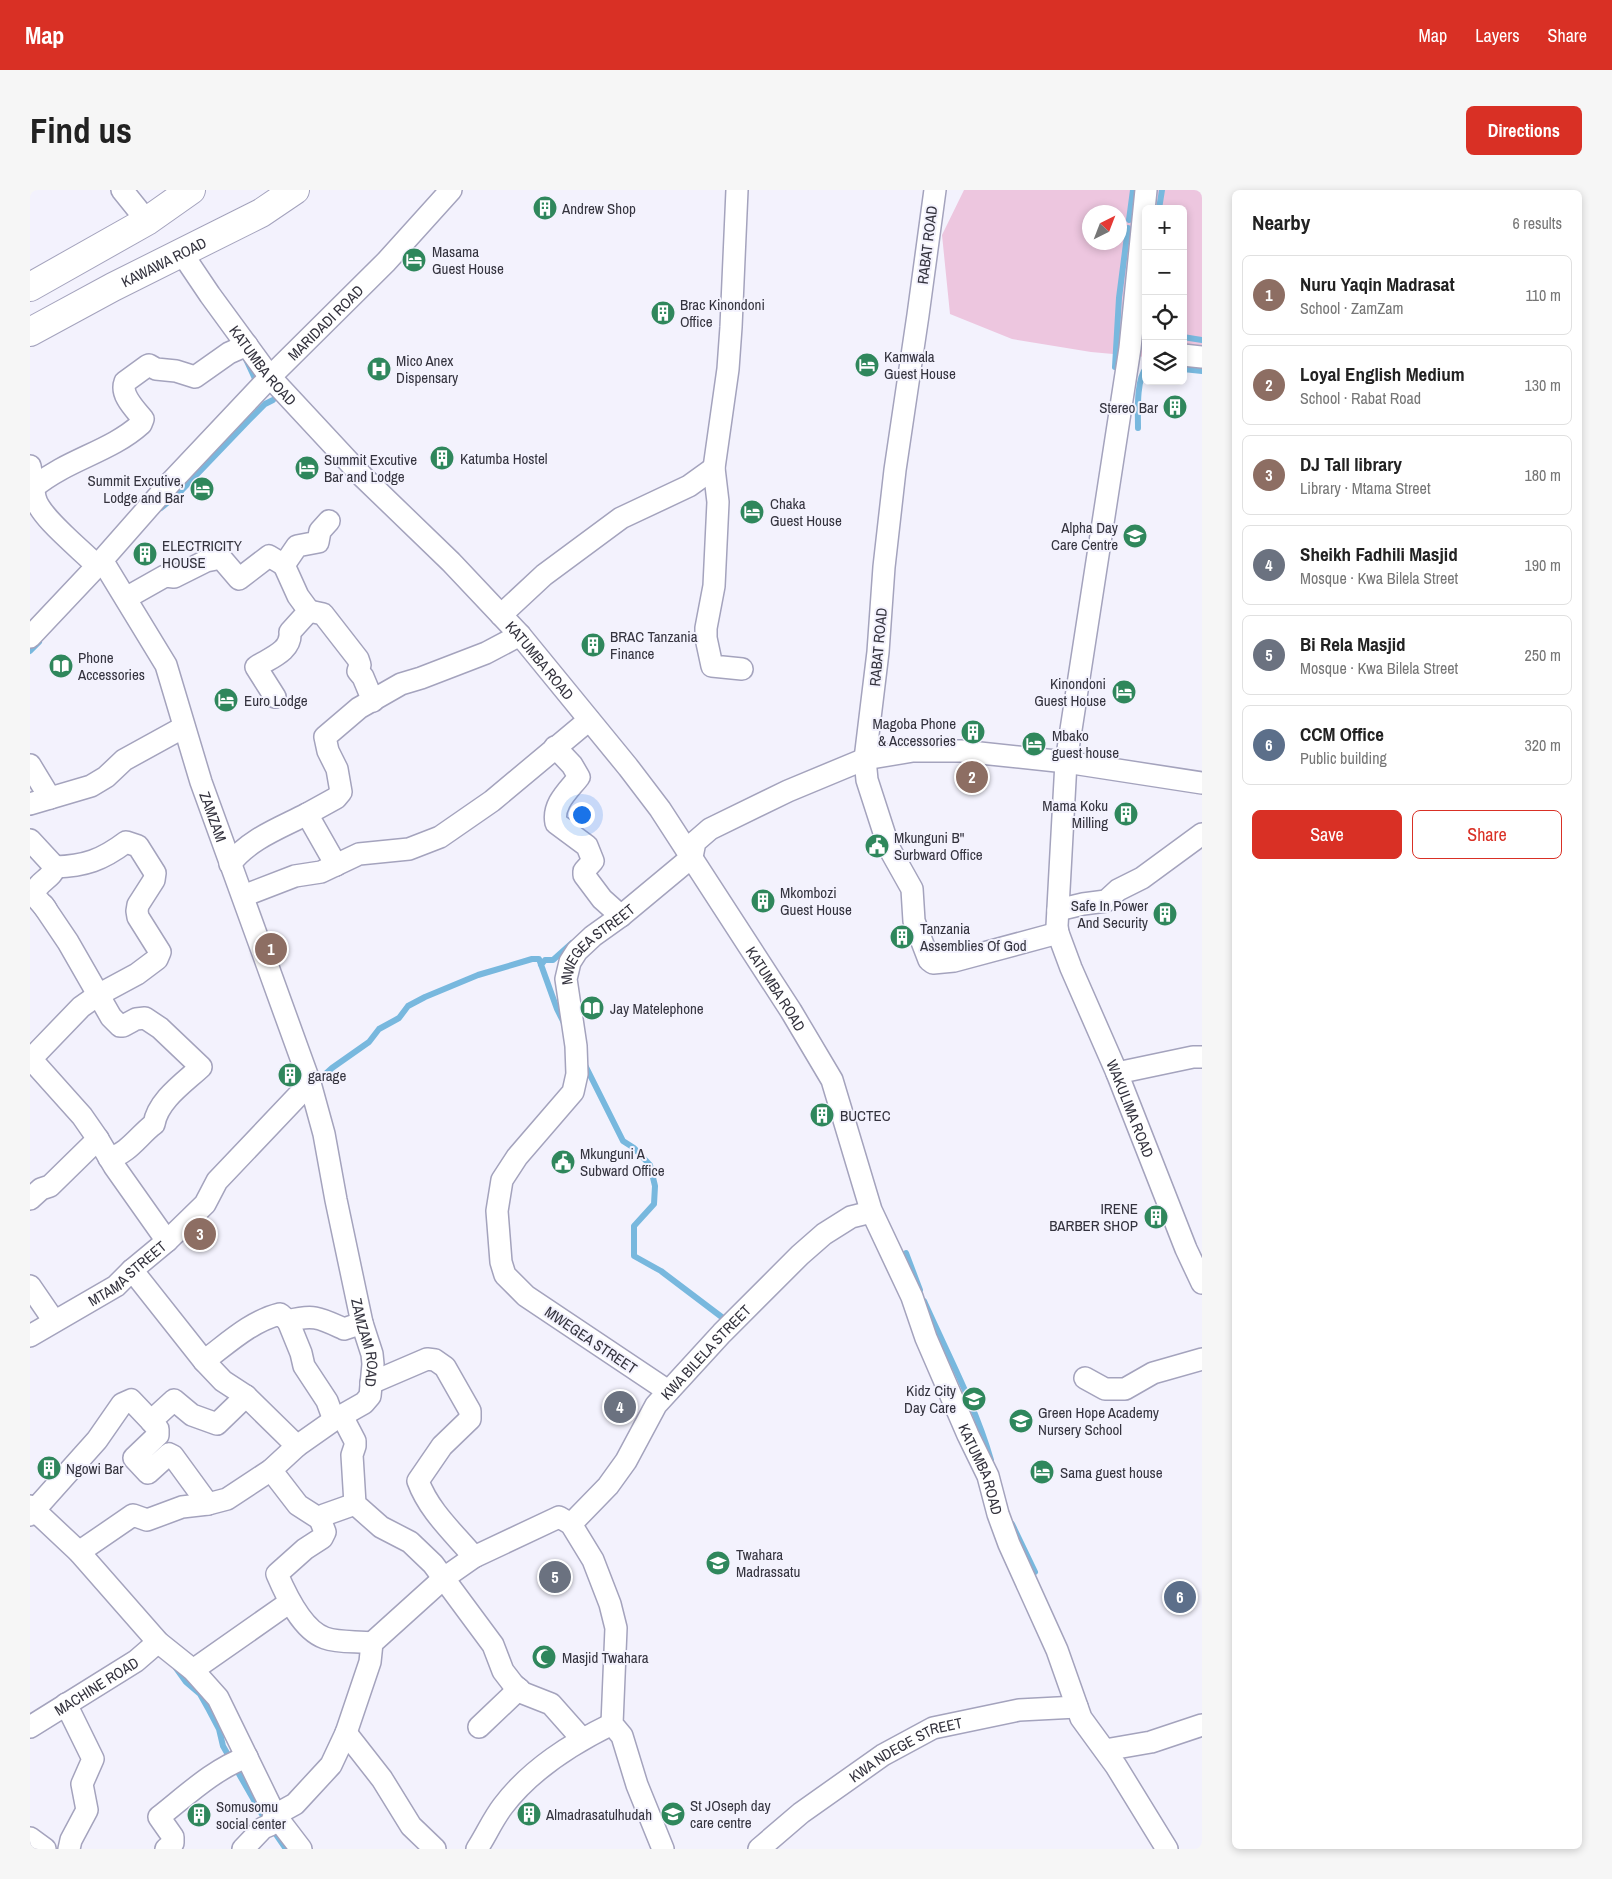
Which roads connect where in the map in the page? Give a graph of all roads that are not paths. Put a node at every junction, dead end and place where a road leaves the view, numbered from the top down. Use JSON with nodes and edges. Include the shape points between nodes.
{"nodes":[{"id":1,"x":122,"y":190,"type":"edge"},
{"id":2,"x":191,"y":190,"type":"edge"},
{"id":3,"x":296,"y":190,"type":"edge"},
{"id":4,"x":451,"y":190,"type":"edge"},
{"id":5,"x":737,"y":190,"type":"edge"},
{"id":6,"x":935,"y":190,"type":"edge"},
{"id":7,"x":1146,"y":190,"type":"edge"},
{"id":8,"x":147,"y":221,"type":"junction"},
{"id":9,"x":181,"y":252,"type":"junction"},
{"id":10,"x":30,"y":287,"type":"edge"},
{"id":11,"x":30,"y":332,"type":"edge"},
{"id":12,"x":247,"y":345,"type":"junction"},
{"id":13,"x":1138,"y":349,"type":"edge"},
{"id":14,"x":1187,"y":355,"type":"edge"},
{"id":15,"x":1202,"y":357,"type":"edge"},
{"id":16,"x":270,"y":377,"type":"junction"},
{"id":17,"x":714,"y":468,"type":"junction"},
{"id":18,"x":32,"y":476,"type":"edge"},
{"id":19,"x":35,"y":511,"type":"edge"},
{"id":20,"x":329,"y":521,"type":"dead end"},
{"id":21,"x":100,"y":562,"type":"junction"},
{"id":22,"x":284,"y":565,"type":"junction"},
{"id":23,"x":126,"y":598,"type":"junction"},
{"id":24,"x":309,"y":611,"type":"junction"},
{"id":25,"x":501,"y":615,"type":"junction"},
{"id":26,"x":520,"y":635,"type":"junction"},
{"id":27,"x":30,"y":638,"type":"edge"},
{"id":28,"x":742,"y":669,"type":"dead end"},
{"id":29,"x":275,"y":698,"type":"dead end"},
{"id":30,"x":373,"y":701,"type":"junction"},
{"id":31,"x":589,"y":720,"type":"junction"},
{"id":32,"x":184,"y":727,"type":"junction"},
{"id":33,"x":555,"y":747,"type":"junction"},
{"id":34,"x":865,"y":759,"type":"junction"},
{"id":35,"x":1066,"y":762,"type":"junction"},
{"id":36,"x":30,"y":764,"type":"edge"},
{"id":37,"x":1202,"y":783,"type":"edge"},
{"id":38,"x":50,"y":798,"type":"junction"},
{"id":39,"x":30,"y":804,"type":"edge"},
{"id":40,"x":307,"y":814,"type":"junction"},
{"id":41,"x":1202,"y":834,"type":"edge"},
{"id":42,"x":30,"y":840,"type":"edge"},
{"id":43,"x":692,"y":858,"type":"junction"},
{"id":44,"x":230,"y":864,"type":"junction"},
{"id":45,"x":336,"y":865,"type":"junction"},
{"id":46,"x":55,"y":867,"type":"junction"},
{"id":47,"x":243,"y":896,"type":"junction"},
{"id":48,"x":37,"y":910,"type":"edge"},
{"id":49,"x":1058,"y":910,"type":"junction"},
{"id":50,"x":621,"y":916,"type":"junction"},
{"id":51,"x":1058,"y":933,"type":"junction"},
{"id":52,"x":98,"y":995,"type":"junction"},
{"id":53,"x":1202,"y":1056,"type":"edge"},
{"id":54,"x":30,"y":1060,"type":"edge"},
{"id":55,"x":1117,"y":1073,"type":"junction"},
{"id":56,"x":310,"y":1083,"type":"junction"},
{"id":57,"x":98,"y":1139,"type":"junction"},
{"id":58,"x":109,"y":1158,"type":"junction"},
{"id":59,"x":30,"y":1199,"type":"edge"},
{"id":60,"x":871,"y":1212,"type":"junction"},
{"id":61,"x":167,"y":1241,"type":"junction"},
{"id":62,"x":132,"y":1270,"type":"junction"},
{"id":63,"x":1202,"y":1283,"type":"edge"},
{"id":64,"x":30,"y":1286,"type":"edge"},
{"id":65,"x":54,"y":1321,"type":"junction"},
{"id":66,"x":288,"y":1321,"type":"junction"},
{"id":67,"x":362,"y":1323,"type":"junction"},
{"id":68,"x":30,"y":1336,"type":"edge"},
{"id":69,"x":1202,"y":1359,"type":"edge"},
{"id":70,"x":204,"y":1361,"type":"junction"},
{"id":71,"x":1085,"y":1378,"type":"dead end"},
{"id":72,"x":371,"y":1383,"type":"junction"},
{"id":73,"x":668,"y":1391,"type":"junction"},
{"id":74,"x":246,"y":1396,"type":"junction"},
{"id":75,"x":338,"y":1418,"type":"junction"},
{"id":76,"x":151,"y":1421,"type":"junction"},
{"id":77,"x":297,"y":1446,"type":"junction"},
{"id":78,"x":271,"y":1470,"type":"junction"},
{"id":79,"x":208,"y":1504,"type":"junction"},
{"id":80,"x":355,"y":1504,"type":"junction"},
{"id":81,"x":31,"y":1511,"type":"edge"},
{"id":82,"x":320,"y":1519,"type":"junction"},
{"id":83,"x":571,"y":1524,"type":"junction"},
{"id":84,"x":79,"y":1552,"type":"junction"},
{"id":85,"x":474,"y":1557,"type":"junction"},
{"id":86,"x":444,"y":1578,"type":"junction"},
{"id":87,"x":290,"y":1602,"type":"junction"},
{"id":88,"x":158,"y":1642,"type":"junction"},
{"id":89,"x":372,"y":1643,"type":"junction"},
{"id":90,"x":193,"y":1670,"type":"junction"},
{"id":91,"x":519,"y":1689,"type":"junction"},
{"id":92,"x":66,"y":1704,"type":"junction"},
{"id":93,"x":1077,"y":1706,"type":"junction"},
{"id":94,"x":612,"y":1724,"type":"junction"},
{"id":95,"x":1202,"y":1725,"type":"edge"},
{"id":96,"x":30,"y":1727,"type":"edge"},
{"id":97,"x":479,"y":1727,"type":"dead end"},
{"id":98,"x":346,"y":1733,"type":"junction"},
{"id":99,"x":582,"y":1738,"type":"junction"},
{"id":100,"x":1105,"y":1750,"type":"junction"},
{"id":101,"x":247,"y":1757,"type":"junction"},
{"id":102,"x":276,"y":1815,"type":"junction"},
{"id":103,"x":30,"y":1838,"type":"edge"},
{"id":104,"x":45,"y":1849,"type":"edge"},
{"id":105,"x":69,"y":1849,"type":"edge"},
{"id":106,"x":166,"y":1849,"type":"edge"},
{"id":107,"x":243,"y":1849,"type":"edge"},
{"id":108,"x":301,"y":1849,"type":"edge"},
{"id":109,"x":435,"y":1849,"type":"edge"},
{"id":110,"x":478,"y":1849,"type":"edge"},
{"id":111,"x":663,"y":1849,"type":"edge"},
{"id":112,"x":759,"y":1849,"type":"edge"},
{"id":113,"x":1167,"y":1849,"type":"edge"}],
"edges":[{"from":1,"to":8,"type":"street"},
{"from":2,"to":8,"type":"main road"},
{"from":3,"to":9,"type":"main road","name":"KAWAWA ROAD","via":[[261,213]]},
{"from":4,"to":16,"type":"street","name":"MARIDADI ROAD","via":[[386,262]]},
{"from":5,"to":17,"type":"street","via":[[729,352]]},
{"from":6,"to":34,"type":"street","name":"RABAT ROAD","via":[[895,470]]},
{"from":7,"to":13,"type":"street","name":"WAKULIMA ROAD"},
{"from":8,"to":10,"type":"main road"},
{"from":9,"to":11,"type":"main road","name":"KAWAWA ROAD"},
{"from":9,"to":12,"type":"street","name":"KATUMBA ROAD"},
{"from":12,"to":16,"type":"street","name":"KATUMBA ROAD"},
{"from":12,"to":18,"type":"street","via":[[228,353],[195,378],[176,370],[159,370],[149,364],[123,386],[126,396],[143,419],[141,424],[117,443],[59,469]]},
{"from":13,"to":35,"type":"street","name":"WAKULIMA ROAD"},
{"from":14,"to":15,"type":"street"},
{"from":16,"to":21,"type":"street","name":"MARIDADI ROAD"},
{"from":16,"to":25,"type":"street","name":"KATUMBA ROAD","via":[[363,477]]},
{"from":17,"to":25,"type":"street","via":[[689,486],[620,518],[544,574]]},
{"from":17,"to":28,"type":"street","via":[[718,502],[714,586],[706,638],[712,666]]},
{"from":18,"to":19,"type":"street"},
{"from":19,"to":21,"type":"street","name":"ZAMZAM"},
{"from":20,"to":22,"type":"street","via":[[320,531],[318,542],[297,546]]},
{"from":21,"to":23,"type":"street","name":"ZAMZAM"},
{"from":21,"to":27,"type":"street","name":"MARIDADI ROAD"},
{"from":22,"to":23,"type":"street","via":[[269,556],[239,579],[221,558],[214,559],[174,577],[165,576]]},
{"from":22,"to":24,"type":"street","via":[[298,596]]},
{"from":23,"to":32,"type":"street","name":"ZAMZAM","via":[[166,665]]},
{"from":24,"to":29,"type":"street","via":[[290,632],[291,639],[285,650],[256,667]]},
{"from":24,"to":30,"type":"street","via":[[322,614],[358,659],[358,671]]},
{"from":25,"to":26,"type":"street","name":"KATUMBA ROAD"},
{"from":26,"to":30,"type":"street","via":[[486,653],[401,684]]},
{"from":26,"to":31,"type":"street","name":"KATUMBA ROAD"},
{"from":30,"to":40,"type":"street","via":[[359,708],[325,737],[337,769],[341,792]]},
{"from":31,"to":33,"type":"street"},
{"from":31,"to":43,"type":"street","name":"KATUMBA ROAD","via":[[660,809]]},
{"from":32,"to":38,"type":"street","via":[[124,760],[91,786]]},
{"from":32,"to":44,"type":"street","name":"ZAMZAM"},
{"from":33,"to":45,"type":"street","via":[[492,801],[440,836],[409,849],[359,854]]},
{"from":33,"to":50,"type":"street","via":[[579,777],[565,792],[555,816],[556,823],[587,846],[593,862],[584,875],[602,899]]},
{"from":34,"to":35,"type":"street","via":[[913,751],[961,751]]},
{"from":34,"to":43,"type":"street","via":[[710,829],[695,842]]},
{"from":34,"to":51,"type":"street","name":"RABAT ROAD","via":[[867,780],[888,848],[912,888],[914,921],[928,960],[933,964],[954,961]]},
{"from":35,"to":37,"type":"street"},
{"from":35,"to":49,"type":"street","name":"WAKULIMA ROAD"},
{"from":36,"to":38,"type":"street"},
{"from":38,"to":39,"type":"street"},
{"from":40,"to":44,"type":"street","via":[[255,840]]},
{"from":40,"to":45,"type":"street"},
{"from":41,"to":49,"type":"street","via":[[1106,901]]},
{"from":42,"to":46,"type":"street"},
{"from":43,"to":50,"type":"street","name":"MWEGEA STREET"},
{"from":43,"to":60,"type":"street","name":"KATUMBA ROAD","via":[[832,1080]]},
{"from":44,"to":47,"type":"street","name":"ZAMZAM"},
{"from":45,"to":47,"type":"street","via":[[314,874],[295,876]]},
{"from":46,"to":48,"type":"street","via":[[54,872],[35,889]]},
{"from":46,"to":52,"type":"street","via":[[93,862],[126,842],[138,846],[155,873],[137,911],[160,952],[157,959],[138,974]]},
{"from":47,"to":56,"type":"street","name":"ZAMZAM"},
{"from":48,"to":52,"type":"street","via":[[68,942]]},
{"from":49,"to":51,"type":"street","name":"WAKULIMA ROAD"},
{"from":50,"to":73,"type":"street","name":"MWEGEA STREET","via":[[588,941],[570,962],[566,979],[577,1074],[573,1092],[517,1157],[502,1180],[497,1231],[501,1262],[505,1275],[513,1284]]},
{"from":51,"to":55,"type":"street","name":"WAKULIMA ROAD"},
{"from":52,"to":54,"type":"street","via":[[76,1012]]},
{"from":52,"to":58,"type":"street","via":[[120,1026],[145,1018],[201,1067],[162,1106],[154,1124],[125,1150]]},
{"from":53,"to":55,"type":"street"},
{"from":54,"to":57,"type":"street","via":[[82,1116]]},
{"from":55,"to":63,"type":"street","name":"WAKULIMA ROAD"},
{"from":56,"to":61,"type":"street","name":"MTAMA STREET","via":[[217,1181],[205,1204]]},
{"from":56,"to":67,"type":"street","name":"ZAMZAM ROAD","via":[[324,1134]]},
{"from":57,"to":58,"type":"street"},
{"from":57,"to":59,"type":"street","via":[[50,1186]]},
{"from":58,"to":61,"type":"street"},
{"from":60,"to":73,"type":"street","name":"KWA BILELA STREET","via":[[851,1217],[814,1243],[757,1297]]},
{"from":60,"to":93,"type":"street","name":"KATUMBA ROAD","via":[[912,1297],[926,1338],[988,1476],[1006,1537],[1058,1650]]},
{"from":61,"to":62,"type":"street","name":"MTAMA STREET"},
{"from":62,"to":65,"type":"street","name":"MTAMA STREET","via":[[116,1286]]},
{"from":62,"to":70,"type":"street"},
{"from":64,"to":65,"type":"street"},
{"from":65,"to":68,"type":"street","name":"MTAMA STREET"},
{"from":66,"to":67,"type":"street","via":[[317,1317],[344,1329]]},
{"from":66,"to":70,"type":"street","via":[[280,1314],[256,1323]]},
{"from":66,"to":75,"type":"street","via":[[304,1366],[334,1417]]},
{"from":67,"to":72,"type":"street","name":"ZAMZAM ROAD","via":[[372,1354]]},
{"from":69,"to":71,"type":"street","via":[[1154,1373],[1125,1389],[1105,1388]]},
{"from":70,"to":74,"type":"street"},
{"from":72,"to":75,"type":"street","name":"ZAMZAM ROAD","via":[[370,1396],[364,1404]]},
{"from":72,"to":85,"type":"street","via":[[427,1360],[435,1360],[445,1367],[457,1386],[470,1411],[470,1419],[442,1446],[418,1480],[434,1513]]},
{"from":73,"to":83,"type":"street","name":"KWA BILELA STREET","via":[[656,1405],[626,1461],[608,1486]]},
{"from":74,"to":76,"type":"street","via":[[217,1424],[192,1415],[174,1400]]},
{"from":74,"to":77,"type":"street"},
{"from":75,"to":77,"type":"street","name":"ZAMZAM ROAD"},
{"from":75,"to":80,"type":"street","via":[[355,1442],[352,1469]]},
{"from":76,"to":79,"type":"street","via":[[158,1429],[158,1436],[134,1458],[148,1473],[169,1454],[173,1456]]},
{"from":76,"to":81,"type":"street","via":[[131,1400],[122,1404],[97,1440]]},
{"from":77,"to":78,"type":"street","name":"ZAMZAM ROAD"},
{"from":78,"to":79,"type":"street","name":"ZAMZAM ROAD","via":[[227,1499]]},
{"from":78,"to":82,"type":"street","via":[[298,1505]]},
{"from":79,"to":84,"type":"street","name":"ZAMZAM ROAD","via":[[182,1507],[147,1520],[133,1514]]},
{"from":80,"to":82,"type":"street"},
{"from":80,"to":86,"type":"street","via":[[381,1528],[410,1542]]},
{"from":81,"to":84,"type":"street"},
{"from":82,"to":87,"type":"street","via":[[325,1532],[322,1538],[277,1574]]},
{"from":83,"to":85,"type":"street","via":[[559,1517]]},
{"from":83,"to":94,"type":"street","via":[[593,1560],[616,1628]]},
{"from":84,"to":88,"type":"street"},
{"from":85,"to":86,"type":"street"},
{"from":86,"to":89,"type":"street"},
{"from":86,"to":91,"type":"street","via":[[493,1645],[503,1672]]},
{"from":87,"to":89,"type":"street","via":[[311,1630],[325,1638]]},
{"from":87,"to":90,"type":"street"},
{"from":88,"to":90,"type":"street"},
{"from":88,"to":92,"type":"street","name":"MACHINE ROAD","via":[[136,1661]]},
{"from":89,"to":98,"type":"street","via":[[370,1662]]},
{"from":90,"to":101,"type":"street","via":[[218,1698]]},
{"from":91,"to":97,"type":"street"},
{"from":91,"to":99,"type":"street","via":[[550,1704]]},
{"from":92,"to":96,"type":"street","name":"MACHINE ROAD"},
{"from":92,"to":105,"type":"street","via":[[92,1759],[82,1784],[87,1810]]},
{"from":93,"to":100,"type":"street","name":"KATUMBA ROAD","via":[[1081,1718]]},
{"from":93,"to":112,"type":"street","name":"KWA NDEGE STREET","via":[[1019,1710],[934,1728],[883,1755],[801,1813]]},
{"from":94,"to":99,"type":"street"},
{"from":94,"to":111,"type":"street","via":[[622,1736],[637,1786]]},
{"from":95,"to":100,"type":"street","via":[[1151,1742]]},
{"from":98,"to":102,"type":"street","via":[[331,1765],[295,1804]]},
{"from":98,"to":109,"type":"street","via":[[382,1779],[411,1826]]},
{"from":99,"to":110,"type":"street","via":[[530,1776],[502,1806]]},
{"from":100,"to":113,"type":"street","name":"KATUMBA ROAD"},
{"from":101,"to":102,"type":"street"},
{"from":101,"to":106,"type":"street","via":[[232,1762],[159,1817],[173,1837]]},
{"from":102,"to":107,"type":"street","via":[[270,1826],[263,1828]]},
{"from":102,"to":108,"type":"street"},
{"from":103,"to":104,"type":"street"}]}
